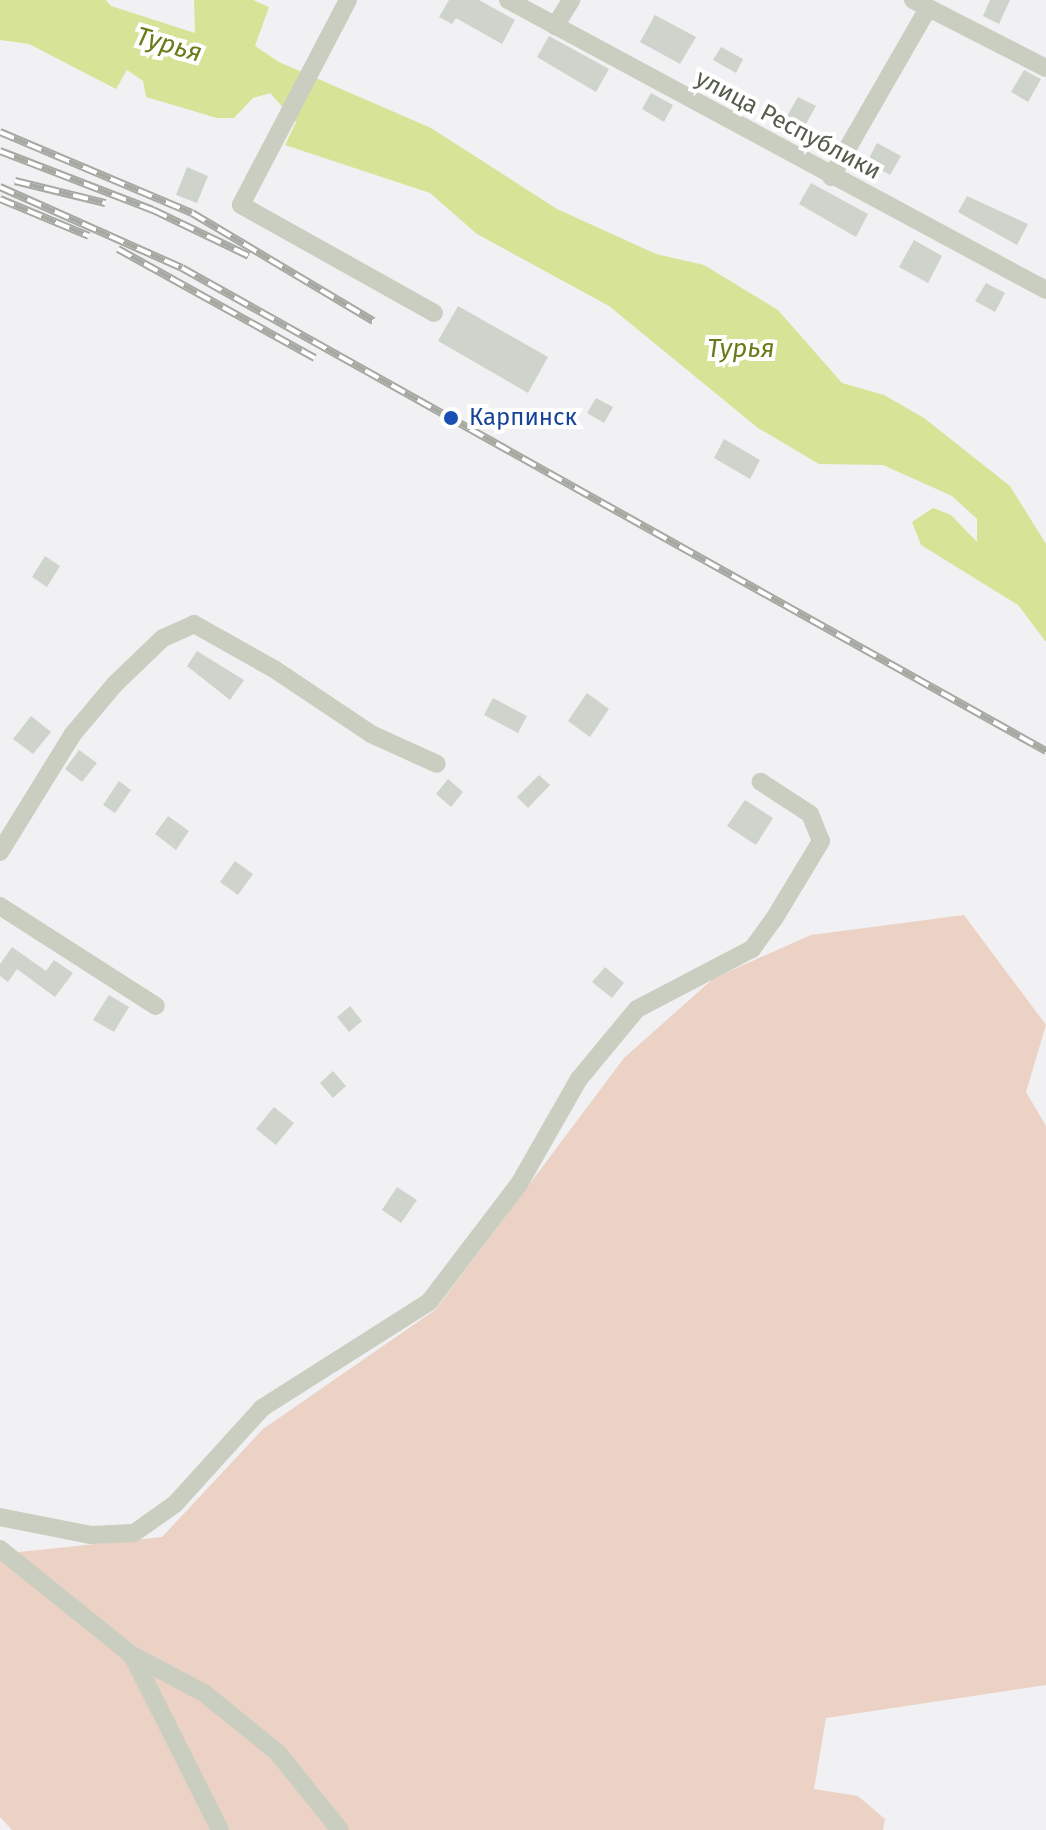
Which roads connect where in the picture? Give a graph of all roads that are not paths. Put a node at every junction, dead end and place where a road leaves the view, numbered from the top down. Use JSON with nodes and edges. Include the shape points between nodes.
{"nodes":[{"id":1,"x":348,"y":0,"type":"edge"},
{"id":2,"x":508,"y":0,"type":"edge"},
{"id":3,"x":571,"y":0,"type":"edge"},
{"id":4,"x":920,"y":4,"type":"edge"},
{"id":5,"x":555,"y":26,"type":"junction"},
{"id":6,"x":1046,"y":68,"type":"edge"},
{"id":7,"x":831,"y":177,"type":"junction"},
{"id":8,"x":1046,"y":290,"type":"edge"},
{"id":9,"x":434,"y":313,"type":"dead end"},
{"id":10,"x":437,"y":764,"type":"dead end"},
{"id":11,"x":761,"y":782,"type":"dead end"},
{"id":12,"x":0,"y":852,"type":"edge"},
{"id":13,"x":0,"y":906,"type":"edge"},
{"id":14,"x":156,"y":1006,"type":"dead end"},
{"id":15,"x":0,"y":1517,"type":"edge"},
{"id":16,"x":0,"y":1549,"type":"edge"},
{"id":17,"x":132,"y":1655,"type":"junction"},
{"id":18,"x":220,"y":1830,"type":"edge"},
{"id":19,"x":340,"y":1830,"type":"edge"}],
"edges":[{"from":1,"to":9,"type":"street","via":[[241,205]]},
{"from":2,"to":5,"type":"street","name":"улица Республики"},
{"from":3,"to":5,"type":"street"},
{"from":4,"to":6,"type":"street"},
{"from":4,"to":7,"type":"street"},
{"from":5,"to":7,"type":"street","name":"улица Республики"},
{"from":7,"to":8,"type":"street","name":"улица Республики"},
{"from":10,"to":12,"type":"street","via":[[371,734],[274,669],[194,624],[163,638],[115,684],[73,734]]},
{"from":11,"to":15,"type":"street","via":[[810,814],[821,841],[774,919],[752,949],[637,1009],[579,1079],[519,1184],[429,1302],[262,1408],[175,1504],[134,1533],[91,1535]]},
{"from":13,"to":14,"type":"street"},
{"from":16,"to":17,"type":"street"},
{"from":17,"to":18,"type":"street"},
{"from":17,"to":19,"type":"street","via":[[204,1693],[278,1753]]}]}
